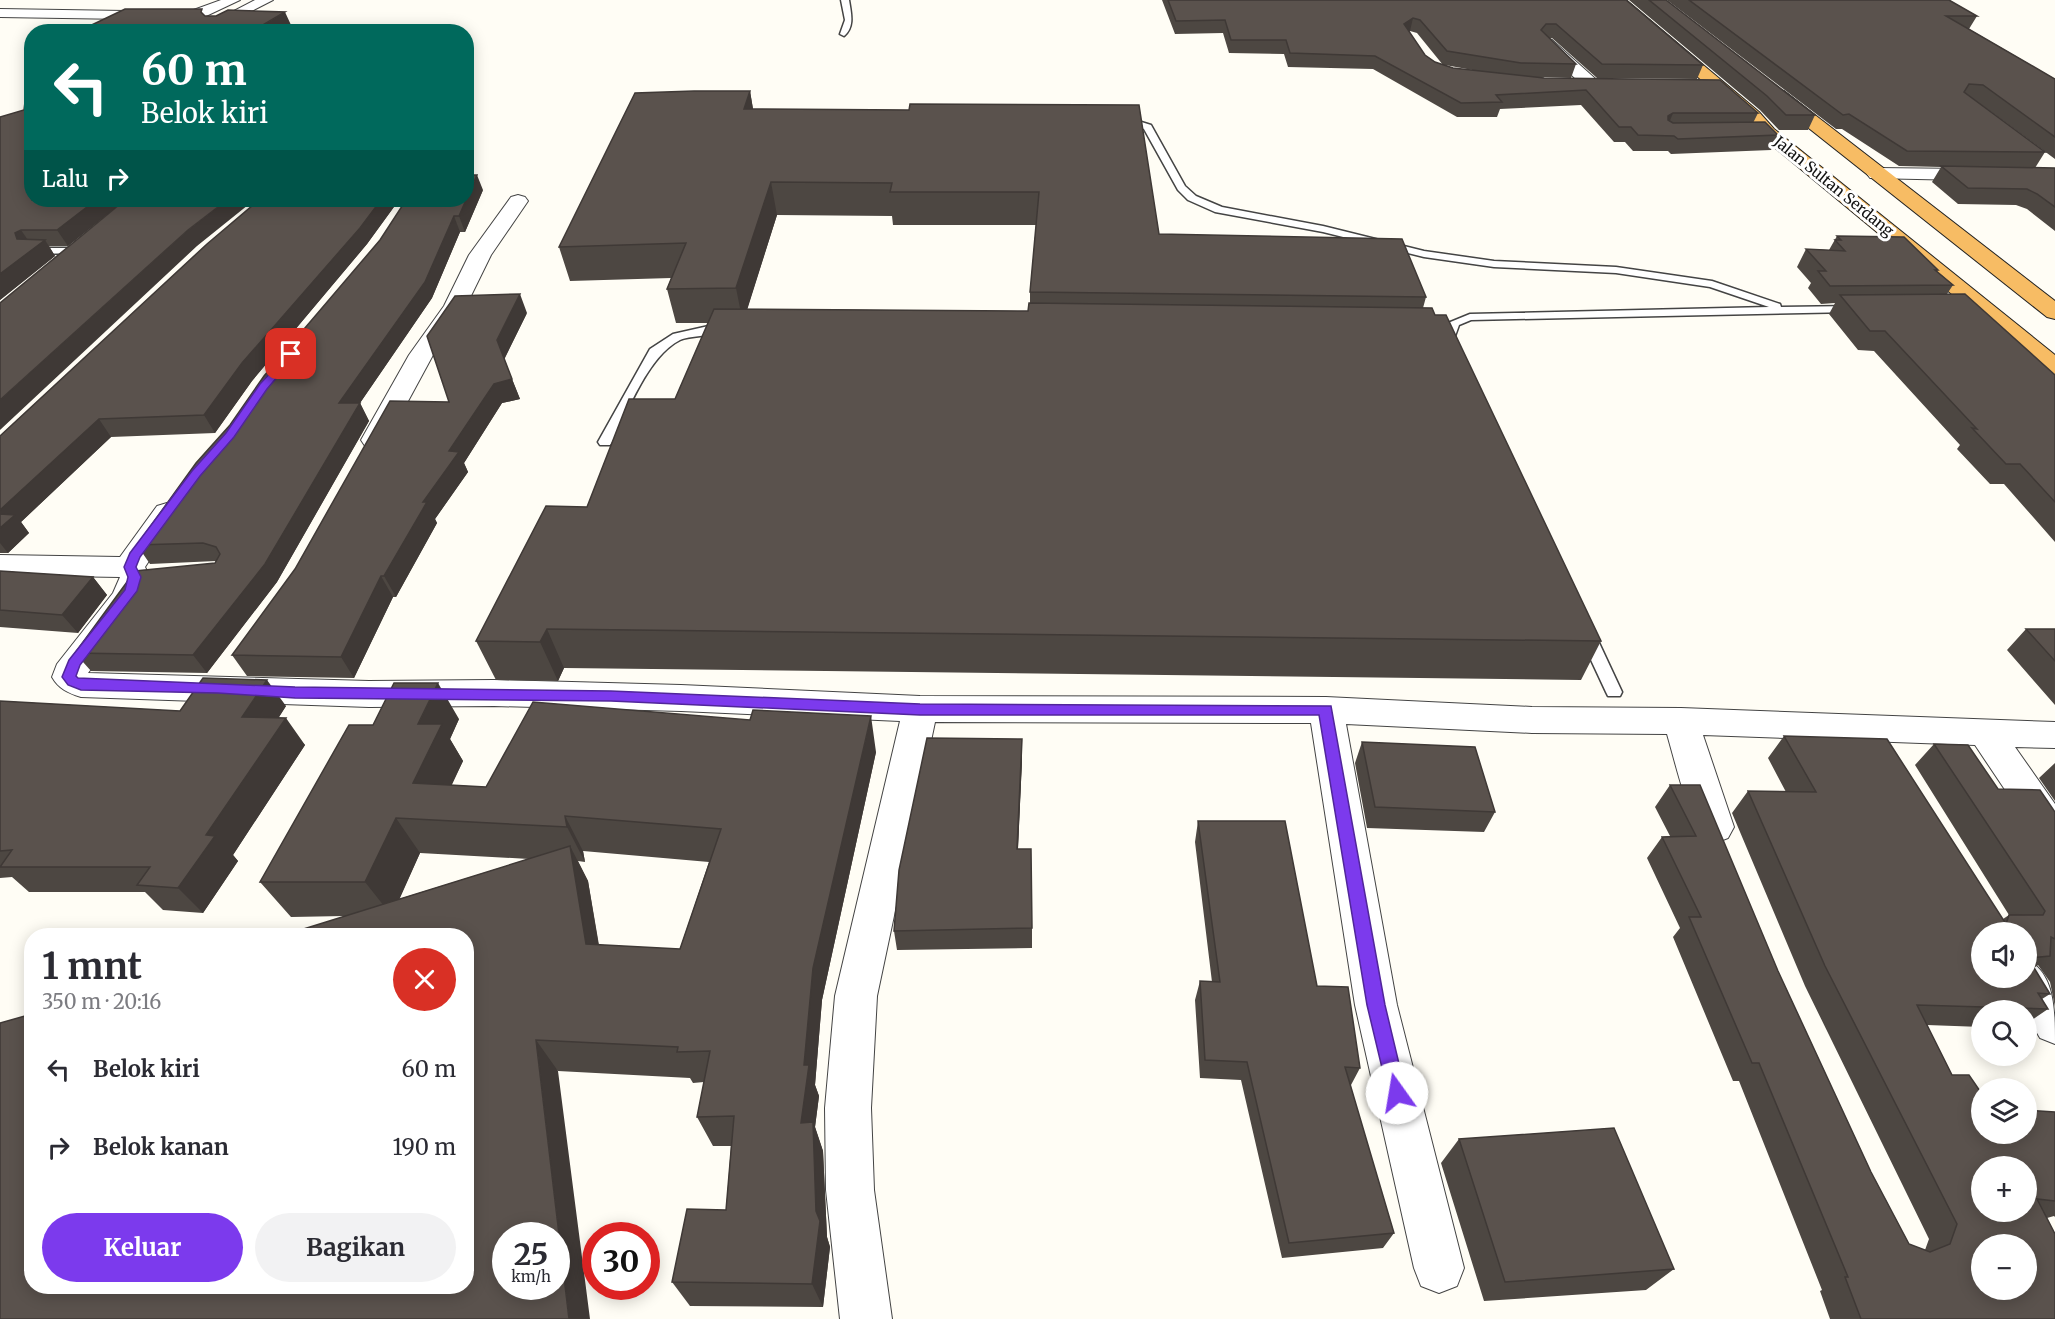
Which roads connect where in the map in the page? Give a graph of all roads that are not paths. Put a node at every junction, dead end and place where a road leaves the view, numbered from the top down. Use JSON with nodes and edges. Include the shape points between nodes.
{"nodes":[{"id":1,"x":233,"y":0,"type":"edge"},
{"id":2,"x":266,"y":0,"type":"edge"},
{"id":3,"x":845,"y":0,"type":"edge"},
{"id":4,"x":1614,"y":1,"type":"edge"},
{"id":5,"x":0,"y":13,"type":"edge"},
{"id":6,"x":217,"y":24,"type":"edge"},
{"id":7,"x":844,"y":34,"type":"dead end"},
{"id":8,"x":1547,"y":43,"type":"edge"},
{"id":9,"x":1765,"y":85,"type":"edge"},
{"id":10,"x":1572,"y":86,"type":"edge"},
{"id":11,"x":1694,"y":87,"type":"edge"},
{"id":12,"x":1716,"y":87,"type":"junction"},
{"id":13,"x":1108,"y":114,"type":"edge"},
{"id":14,"x":2037,"y":158,"type":"edge"},
{"id":15,"x":2055,"y":171,"type":"edge"},
{"id":16,"x":1877,"y":174,"type":"junction"},
{"id":17,"x":2055,"y":176,"type":"edge"},
{"id":18,"x":518,"y":201,"type":"dead end"},
{"id":19,"x":96,"y":234,"type":"edge"},
{"id":20,"x":32,"y":251,"type":"edge"},
{"id":21,"x":79,"y":251,"type":"junction"},
{"id":22,"x":54,"y":270,"type":"edge"},
{"id":23,"x":1972,"y":308,"type":"junction"},
{"id":24,"x":1785,"y":309,"type":"junction"},
{"id":25,"x":1867,"y":309,"type":"edge"},
{"id":26,"x":2052,"y":310,"type":"edge"},
{"id":27,"x":737,"y":330,"type":"edge"},
{"id":28,"x":1458,"y":359,"type":"edge"},
{"id":29,"x":2055,"y":367,"type":"edge"},
{"id":30,"x":605,"y":442,"type":"dead end"},
{"id":31,"x":363,"y":460,"type":"edge"},
{"id":32,"x":183,"y":490,"type":"edge"},
{"id":33,"x":0,"y":565,"type":"edge"},
{"id":34,"x":141,"y":573,"type":"junction"},
{"id":35,"x":1579,"y":616,"type":"edge"},
{"id":36,"x":238,"y":660,"type":"edge"},
{"id":37,"x":218,"y":687,"type":"junction"},
{"id":38,"x":1614,"y":692,"type":"dead end"},
{"id":39,"x":920,"y":709,"type":"junction"},
{"id":40,"x":1326,"y":710,"type":"junction"},
{"id":41,"x":1681,"y":721,"type":"junction"},
{"id":42,"x":1869,"y":728,"type":"junction"},
{"id":43,"x":1987,"y":735,"type":"junction"},
{"id":44,"x":2055,"y":735,"type":"edge"},
{"id":45,"x":1894,"y":767,"type":"edge"},
{"id":46,"x":2055,"y":834,"type":"edge"},
{"id":47,"x":1732,"y":865,"type":"edge"},
{"id":48,"x":2032,"y":988,"type":"edge"},
{"id":49,"x":2055,"y":1023,"type":"edge"},
{"id":50,"x":1439,"y":1268,"type":"dead end"},
{"id":51,"x":866,"y":1319,"type":"edge"}],
"edges":[{"from":1,"to":5,"type":"street","via":[[188,16]]},
{"from":2,"to":6,"type":"street"},
{"from":3,"to":7,"type":"lane","via":[[849,20]]},
{"from":4,"to":12,"type":"highway","name":"Jalan Sultan Serdang"},
{"from":8,"to":10,"type":"street","via":[[1600,87]]},
{"from":9,"to":16,"type":"highway","name":"Jalan Sultan Serdang"},
{"from":11,"to":12,"type":"street"},
{"from":12,"to":23,"type":"highway","name":"Jalan Sultan Serdang","via":[[1753,116],[1759,133]]},
{"from":13,"to":24,"type":"lane","via":[[1148,127],[1180,188],[1220,210],[1494,264],[1616,270],[1712,284]]},
{"from":14,"to":15,"type":"street"},
{"from":16,"to":17,"type":"street"},
{"from":16,"to":26,"type":"highway","name":"Jalan Sultan Serdang"},
{"from":18,"to":31,"type":"street","via":[[480,255],[455,306],[421,355]]},
{"from":19,"to":21,"type":"street"},
{"from":20,"to":21,"type":"lane"},
{"from":21,"to":22,"type":"street"},
{"from":23,"to":26,"type":"highway"},
{"from":23,"to":29,"type":"highway","name":"Jalan Sultan Serdang"},
{"from":24,"to":25,"type":"lane"},
{"from":24,"to":28,"type":"lane","via":[[1470,317],[1454,323],[1442,338]]},
{"from":27,"to":30,"type":"lane","via":[[694,332],[667,342],[654,352]]},
{"from":32,"to":34,"type":"street","via":[[135,556]]},
{"from":33,"to":34,"type":"street"},
{"from":34,"to":37,"type":"street","via":[[74,664],[69,677],[81,685]]},
{"from":35,"to":38,"type":"lane"},
{"from":36,"to":37,"type":"street"},
{"from":37,"to":39,"type":"street","via":[[337,693],[681,698]]},
{"from":39,"to":40,"type":"street"},
{"from":39,"to":51,"type":"street","via":[[856,996],[848,1120],[850,1190]]},
{"from":40,"to":41,"type":"street","via":[[1532,720]]},
{"from":40,"to":50,"type":"street","via":[[1376,1005]]},
{"from":41,"to":42,"type":"street"},
{"from":41,"to":47,"type":"street","via":[[1705,803]]},
{"from":42,"to":43,"type":"street"},
{"from":42,"to":45,"type":"street"},
{"from":43,"to":44,"type":"street"},
{"from":43,"to":46,"type":"street"},
{"from":48,"to":49,"type":"street"}]}
